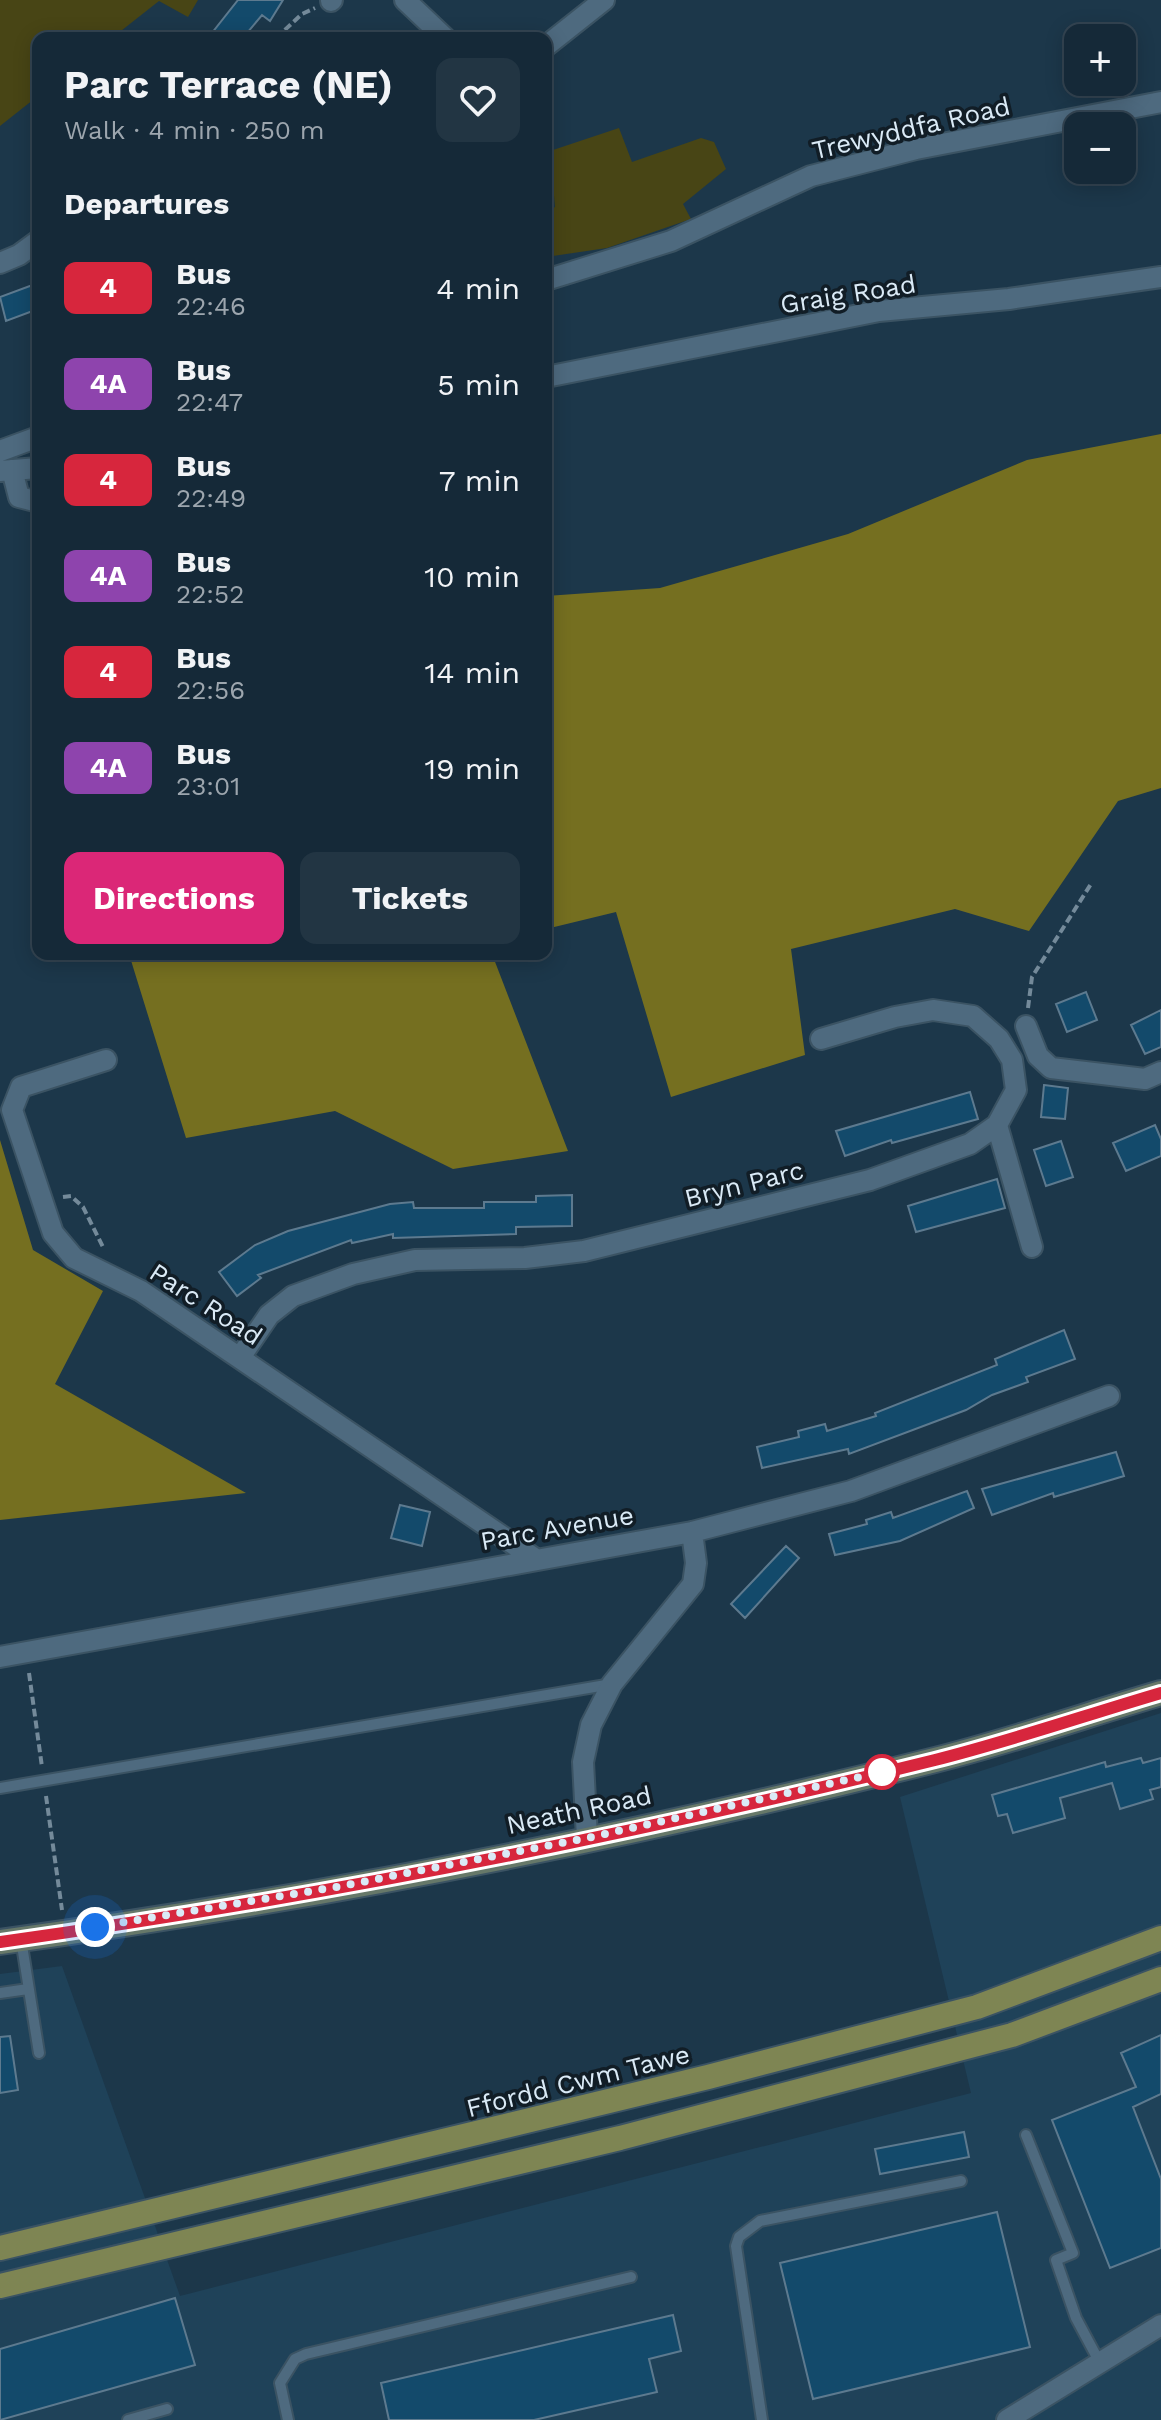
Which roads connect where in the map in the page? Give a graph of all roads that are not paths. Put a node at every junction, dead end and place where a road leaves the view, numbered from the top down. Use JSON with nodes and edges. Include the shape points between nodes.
{"nodes":[{"id":1,"x":405,"y":0,"type":"edge"},
{"id":2,"x":604,"y":0,"type":"edge"},
{"id":3,"x":439,"y":32,"type":"edge"},
{"id":4,"x":552,"y":41,"type":"edge"},
{"id":5,"x":1161,"y":102,"type":"edge"},
{"id":6,"x":32,"y":245,"type":"edge"},
{"id":7,"x":0,"y":263,"type":"edge"},
{"id":8,"x":1161,"y":277,"type":"edge"},
{"id":9,"x":552,"y":278,"type":"edge"},
{"id":10,"x":552,"y":376,"type":"edge"},
{"id":11,"x":32,"y":439,"type":"edge"},
{"id":12,"x":0,"y":451,"type":"edge"},
{"id":13,"x":32,"y":468,"type":"edge"},
{"id":14,"x":6,"y":470,"type":"edge"},
{"id":15,"x":32,"y":500,"type":"edge"},
{"id":16,"x":1026,"y":1026,"type":"road end"},
{"id":17,"x":821,"y":1039,"type":"dead end"},
{"id":18,"x":106,"y":1060,"type":"dead end"},
{"id":19,"x":1161,"y":1072,"type":"edge"},
{"id":20,"x":997,"y":1125,"type":"junction"},
{"id":21,"x":1032,"y":1247,"type":"dead end"},
{"id":22,"x":241,"y":1356,"type":"junction"},
{"id":23,"x":1109,"y":1396,"type":"dead end"},
{"id":24,"x":692,"y":1532,"type":"junction"},
{"id":25,"x":534,"y":1558,"type":"junction"},
{"id":26,"x":0,"y":1657,"type":"edge"},
{"id":27,"x":612,"y":1684,"type":"junction"},
{"id":28,"x":1161,"y":1693,"type":"edge"},
{"id":29,"x":0,"y":1788,"type":"edge"},
{"id":30,"x":587,"y":1838,"type":"junction"},
{"id":31,"x":1161,"y":1938,"type":"edge"},
{"id":32,"x":10,"y":1940,"type":"edge"},
{"id":33,"x":1161,"y":1979,"type":"edge"},
{"id":34,"x":28,"y":1989,"type":"junction"},
{"id":35,"x":0,"y":1993,"type":"edge"},
{"id":36,"x":39,"y":2053,"type":"dead end"},
{"id":37,"x":1026,"y":2135,"type":"dead end"},
{"id":38,"x":961,"y":2181,"type":"dead end"},
{"id":39,"x":0,"y":2248,"type":"edge"},
{"id":40,"x":631,"y":2277,"type":"dead end"},
{"id":41,"x":0,"y":2286,"type":"edge"},
{"id":42,"x":1161,"y":2325,"type":"edge"},
{"id":43,"x":1100,"y":2363,"type":"junction"},
{"id":44,"x":167,"y":2409,"type":"dead end"},
{"id":45,"x":128,"y":2420,"type":"edge"},
{"id":46,"x":288,"y":2420,"type":"edge"},
{"id":47,"x":762,"y":2420,"type":"edge"},
{"id":48,"x":1007,"y":2420,"type":"edge"}],
"edges":[{"from":1,"to":3,"type":"street"},
{"from":2,"to":4,"type":"street"},
{"from":5,"to":9,"type":"street","name":"Trewyddfa Road","via":[[916,149],[811,176],[671,241]]},
{"from":6,"to":7,"type":"street"},
{"from":8,"to":10,"type":"street","name":"Graig Road","via":[[879,311]]},
{"from":11,"to":12,"type":"street"},
{"from":13,"to":14,"type":"street"},
{"from":14,"to":15,"type":"street","via":[[19,497]]},
{"from":16,"to":19,"type":"street","via":[[1038,1056],[1051,1068],[1145,1079]]},
{"from":17,"to":20,"type":"street","name":"Bryn Parc","via":[[933,1010],[973,1016],[999,1039],[1012,1060],[1016,1090]]},
{"from":18,"to":22,"type":"street","name":"Parc Road","via":[[21,1087],[12,1110],[53,1233],[74,1258],[141,1291]]},
{"from":20,"to":21,"type":"street"},
{"from":20,"to":22,"type":"street","name":"Bryn Parc","via":[[970,1144],[870,1180],[584,1251],[415,1260],[353,1274],[293,1296],[269,1315]]},
{"from":22,"to":25,"type":"street","name":"Parc Road"},
{"from":23,"to":24,"type":"street","name":"Parc Avenue","via":[[851,1491]]},
{"from":24,"to":25,"type":"street","name":"Parc Avenue"},
{"from":24,"to":27,"type":"street","via":[[693,1584]]},
{"from":25,"to":26,"type":"street","name":"Parc Avenue"},
{"from":27,"to":29,"type":"lane"},
{"from":27,"to":30,"type":"street","via":[[591,1725],[583,1762]]},
{"from":28,"to":30,"type":"main road","name":"Neath Road","via":[[937,1759]]},
{"from":30,"to":32,"type":"main road","name":"Neath Road","via":[[336,1887]]},
{"from":31,"to":39,"type":"main road","name":"Ffordd Cwm Tawe","via":[[977,2007]]},
{"from":32,"to":34,"type":"lane"},
{"from":33,"to":41,"type":"main road","via":[[967,2047],[620,2138]]},
{"from":34,"to":35,"type":"lane"},
{"from":34,"to":36,"type":"lane"},
{"from":37,"to":43,"type":"lane","via":[[1073,2253],[1056,2260],[1076,2318]]},
{"from":38,"to":47,"type":"lane","via":[[760,2221],[739,2237],[736,2246]]},
{"from":40,"to":46,"type":"lane","via":[[306,2354],[295,2359],[280,2383]]},
{"from":42,"to":43,"type":"street"},
{"from":43,"to":48,"type":"street"},
{"from":44,"to":45,"type":"lane"}]}
